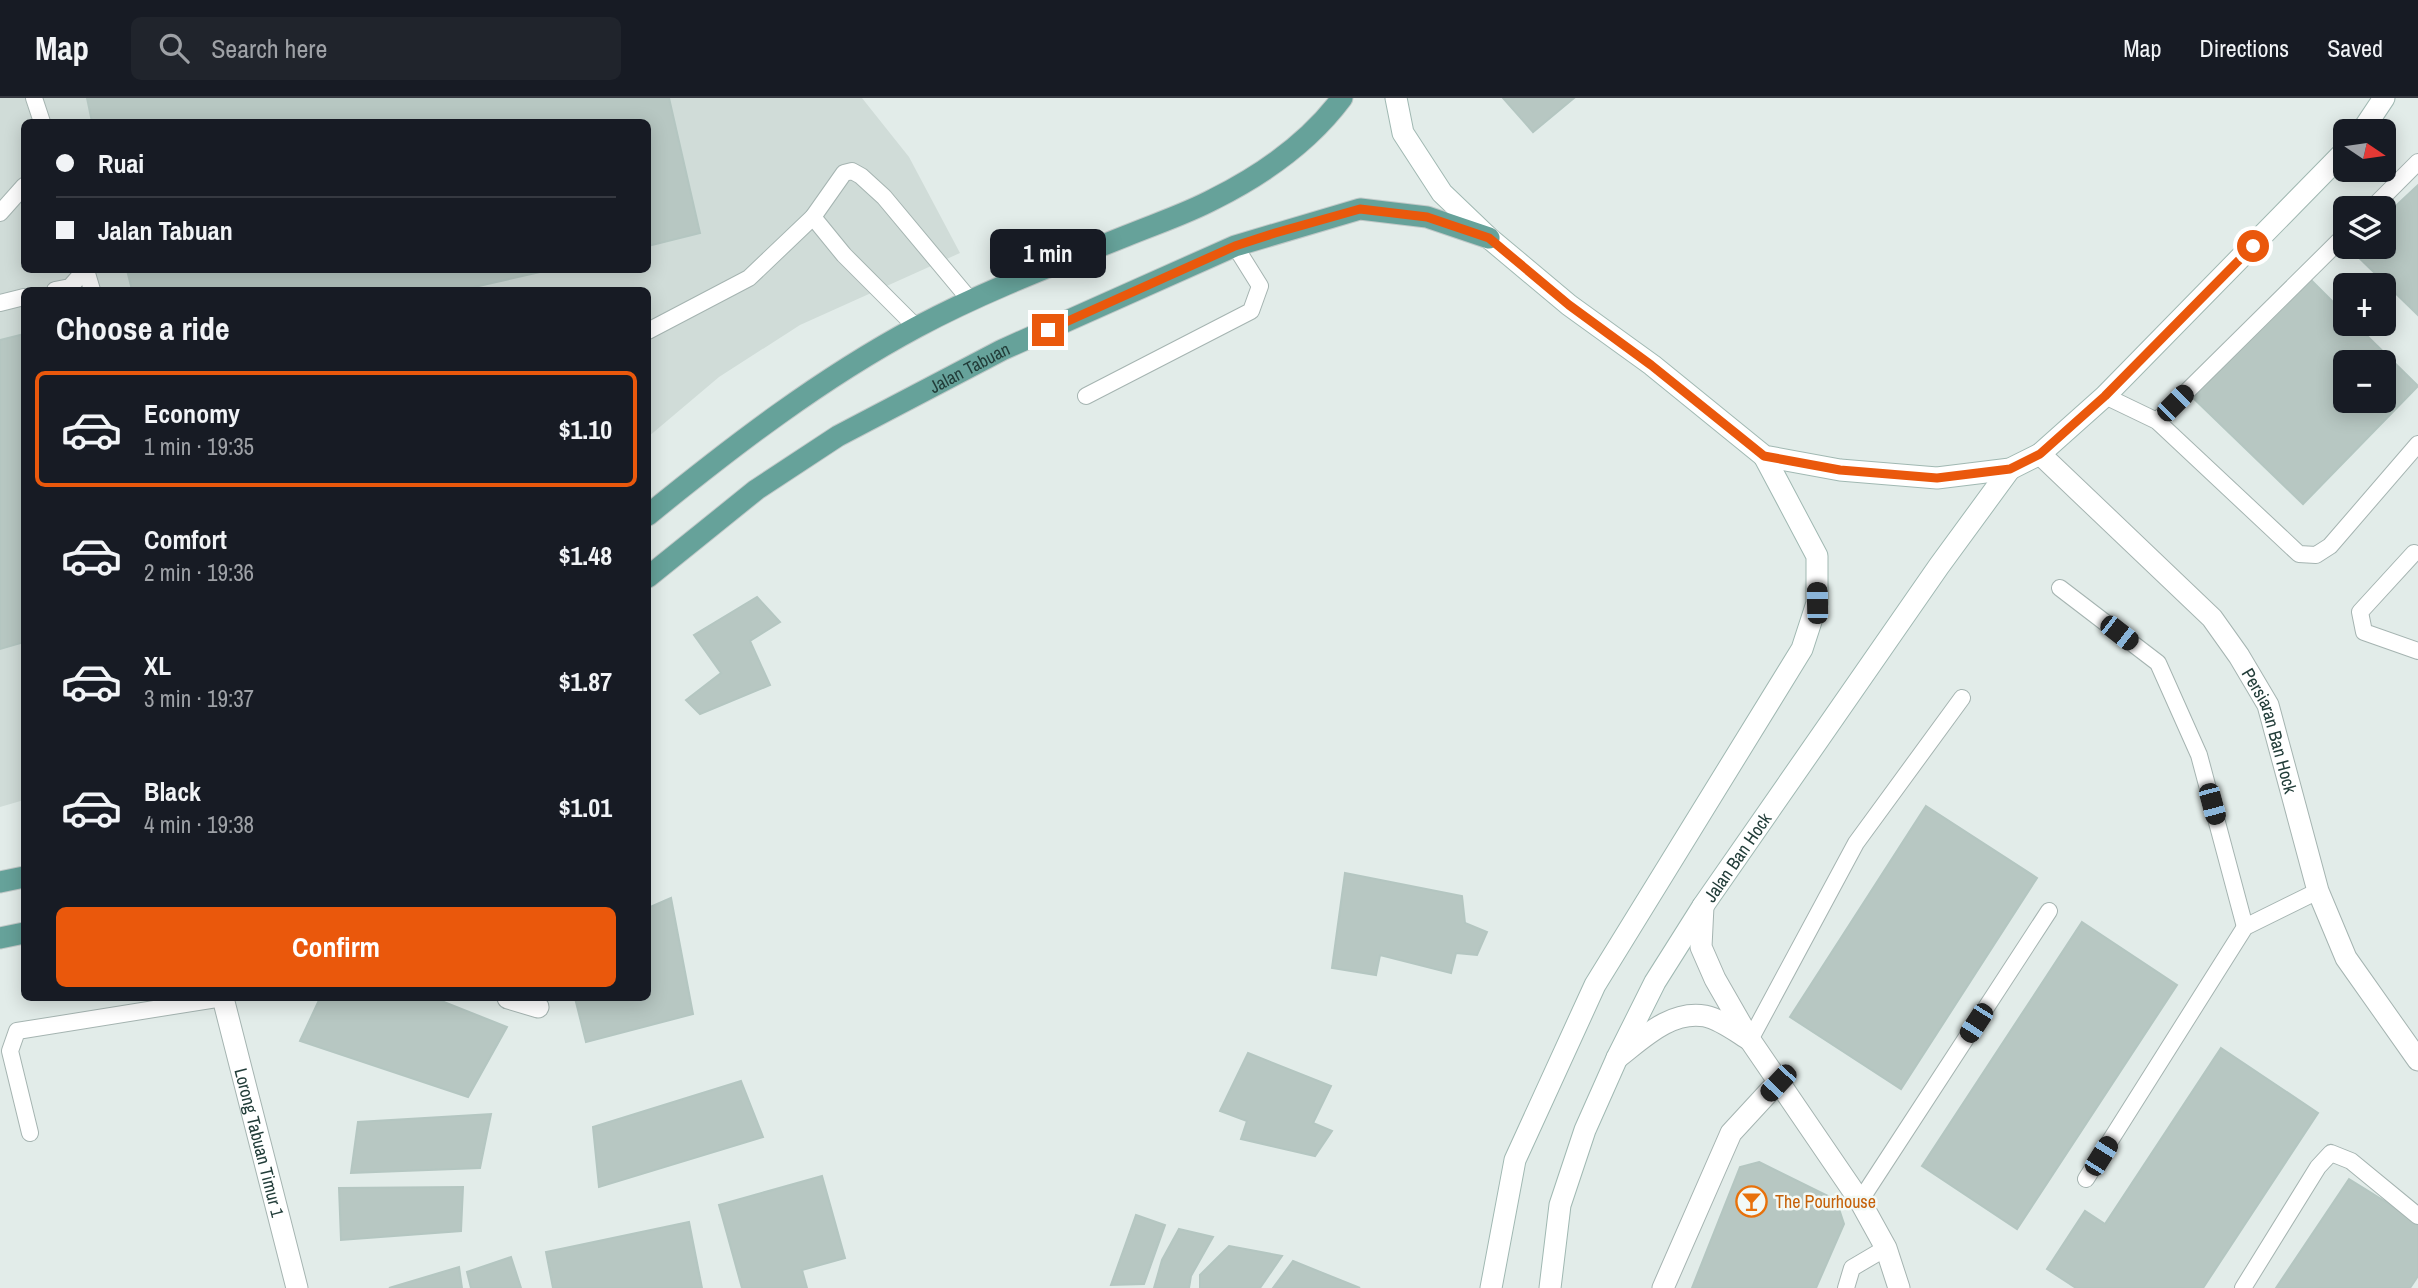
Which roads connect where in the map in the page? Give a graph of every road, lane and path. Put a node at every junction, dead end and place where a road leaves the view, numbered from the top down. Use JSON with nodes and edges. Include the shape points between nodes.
{"nodes":[{"id":1,"x":34,"y":98,"type":"edge"},
{"id":2,"x":1342,"y":98,"type":"edge"},
{"id":3,"x":1396,"y":98,"type":"edge"},
{"id":4,"x":2385,"y":98,"type":"edge"},
{"id":5,"x":41,"y":119,"type":"edge"},
{"id":6,"x":2370,"y":119,"type":"edge"},
{"id":7,"x":2418,"y":162,"type":"edge"},
{"id":8,"x":2333,"y":163,"type":"edge"},
{"id":9,"x":21,"y":189,"type":"edge"},
{"id":10,"x":2384,"y":196,"type":"edge"},
{"id":11,"x":0,"y":213,"type":"edge"},
{"id":12,"x":813,"y":216,"type":"junction"},
{"id":13,"x":1489,"y":238,"type":"junction"},
{"id":14,"x":1235,"y":246,"type":"junction"},
{"id":15,"x":2333,"y":247,"type":"edge"},
{"id":16,"x":83,"y":273,"type":"edge"},
{"id":17,"x":70,"y":287,"type":"edge"},
{"id":18,"x":21,"y":299,"type":"edge"},
{"id":19,"x":970,"y":300,"type":"junction"},
{"id":20,"x":0,"y":303,"type":"edge"},
{"id":21,"x":916,"y":327,"type":"junction"},
{"id":22,"x":651,"y":329,"type":"edge"},
{"id":23,"x":1086,"y":396,"type":"dead end"},
{"id":24,"x":2105,"y":396,"type":"junction"},
{"id":25,"x":2157,"y":421,"type":"junction"},
{"id":26,"x":2418,"y":444,"type":"edge"},
{"id":27,"x":2040,"y":454,"type":"junction"},
{"id":28,"x":1764,"y":456,"type":"junction"},
{"id":29,"x":2010,"y":469,"type":"junction"},
{"id":30,"x":651,"y":513,"type":"edge"},
{"id":31,"x":2414,"y":553,"type":"dead end"},
{"id":32,"x":651,"y":575,"type":"edge"},
{"id":33,"x":2060,"y":588,"type":"dead end"},
{"id":34,"x":2418,"y":651,"type":"edge"},
{"id":35,"x":1962,"y":698,"type":"dead end"},
{"id":36,"x":21,"y":878,"type":"edge"},
{"id":37,"x":0,"y":882,"type":"edge"},
{"id":38,"x":2318,"y":891,"type":"junction"},
{"id":39,"x":1703,"y":906,"type":"junction"},
{"id":40,"x":2049,"y":911,"type":"dead end"},
{"id":41,"x":2245,"y":927,"type":"junction"},
{"id":42,"x":21,"y":934,"type":"edge"},
{"id":43,"x":0,"y":938,"type":"edge"},
{"id":44,"x":204,"y":1001,"type":"edge"},
{"id":45,"x":224,"y":1001,"type":"edge"},
{"id":46,"x":518,"y":1001,"type":"edge"},
{"id":47,"x":538,"y":1007,"type":"dead end"},
{"id":48,"x":1750,"y":1040,"type":"junction"},
{"id":49,"x":1617,"y":1058,"type":"junction"},
{"id":50,"x":2418,"y":1060,"type":"edge"},
{"id":51,"x":1778,"y":1083,"type":"junction"},
{"id":52,"x":30,"y":1133,"type":"dead end"},
{"id":53,"x":2086,"y":1179,"type":"dead end"},
{"id":54,"x":1860,"y":1201,"type":"junction"},
{"id":55,"x":2418,"y":1216,"type":"edge"},
{"id":56,"x":1886,"y":1248,"type":"junction"},
{"id":57,"x":297,"y":1288,"type":"edge"},
{"id":58,"x":1491,"y":1288,"type":"edge"},
{"id":59,"x":1550,"y":1288,"type":"edge"},
{"id":60,"x":1663,"y":1288,"type":"edge"},
{"id":61,"x":1846,"y":1288,"type":"edge"},
{"id":62,"x":1899,"y":1288,"type":"edge"},
{"id":63,"x":2243,"y":1288,"type":"edge"}],
"edges":[{"from":1,"to":5,"type":"lane"},
{"from":2,"to":19,"type":"main road","via":[[1325,120],[1273,164],[1214,200]]},
{"from":3,"to":13,"type":"main road","via":[[1402,133],[1442,193]]},
{"from":4,"to":6,"type":"main road"},
{"from":7,"to":10,"type":"lane"},
{"from":8,"to":24,"type":"main road"},
{"from":9,"to":11,"type":"lane"},
{"from":12,"to":19,"type":"lane","via":[[844,173],[862,176]]},
{"from":12,"to":21,"type":"lane","via":[[844,255]]},
{"from":12,"to":22,"type":"lane","via":[[749,278]]},
{"from":13,"to":14,"type":"main road","name":"Jalan Tabuan","via":[[1427,217],[1360,209]]},
{"from":13,"to":28,"type":"main road"},
{"from":14,"to":23,"type":"lane","via":[[1260,286],[1251,311]]},
{"from":14,"to":32,"type":"main road","name":"Jalan Tabuan","via":[[1002,350],[838,436],[756,490]]},
{"from":15,"to":25,"type":"lane"},
{"from":16,"to":17,"type":"lane"},
{"from":18,"to":20,"type":"lane"},
{"from":19,"to":21,"type":"main road"},
{"from":21,"to":30,"type":"main road","via":[[750,433]]},
{"from":24,"to":25,"type":"lane"},
{"from":24,"to":27,"type":"main road"},
{"from":25,"to":26,"type":"lane","via":[[2299,554],[2316,555],[2330,546]]},
{"from":27,"to":29,"type":"main road"},
{"from":27,"to":38,"type":"main road","name":"Persiaran Ban Hock","via":[[2212,618],[2239,656],[2268,705]]},
{"from":28,"to":29,"type":"main road","via":[[1840,470],[1937,478]]},
{"from":28,"to":58,"type":"main road","via":[[1816,556],[1817,603],[1802,649],[1595,985],[1515,1160]]},
{"from":29,"to":39,"type":"main road","name":"Jalan Ban Hock"},
{"from":31,"to":34,"type":"lane","via":[[2360,612],[2364,632]]},
{"from":33,"to":41,"type":"lane","via":[[2158,663],[2199,755]]},
{"from":35,"to":48,"type":"lane","via":[[1856,844]]},
{"from":36,"to":37,"type":"main road"},
{"from":38,"to":41,"type":"lane"},
{"from":38,"to":50,"type":"main road","name":"Persiaran Ban Hock","via":[[2346,958]]},
{"from":39,"to":48,"type":"main road","via":[[1701,947]]},
{"from":39,"to":49,"type":"main road","name":"Jalan Ban Hock"},
{"from":40,"to":54,"type":"lane"},
{"from":41,"to":53,"type":"lane"},
{"from":42,"to":43,"type":"main road"},
{"from":44,"to":52,"type":"lane","via":[[17,1031],[10,1051]]},
{"from":45,"to":57,"type":"main road","name":"Lorong Tabuan Timur 1"},
{"from":46,"to":47,"type":"main road"},
{"from":48,"to":49,"type":"main road","via":[[1707,1016],[1683,1016],[1661,1025]]},
{"from":48,"to":51,"type":"main road"},
{"from":49,"to":59,"type":"main road","name":"Jalan Ban Hock","via":[[1585,1130],[1560,1205]]},
{"from":51,"to":54,"type":"main road"},
{"from":51,"to":60,"type":"main road","via":[[1731,1133]]},
{"from":54,"to":56,"type":"main road"},
{"from":55,"to":63,"type":"lane","via":[[2351,1161],[2331,1153]]},
{"from":56,"to":61,"type":"lane","via":[[1852,1268]]},
{"from":56,"to":62,"type":"main road"}]}
